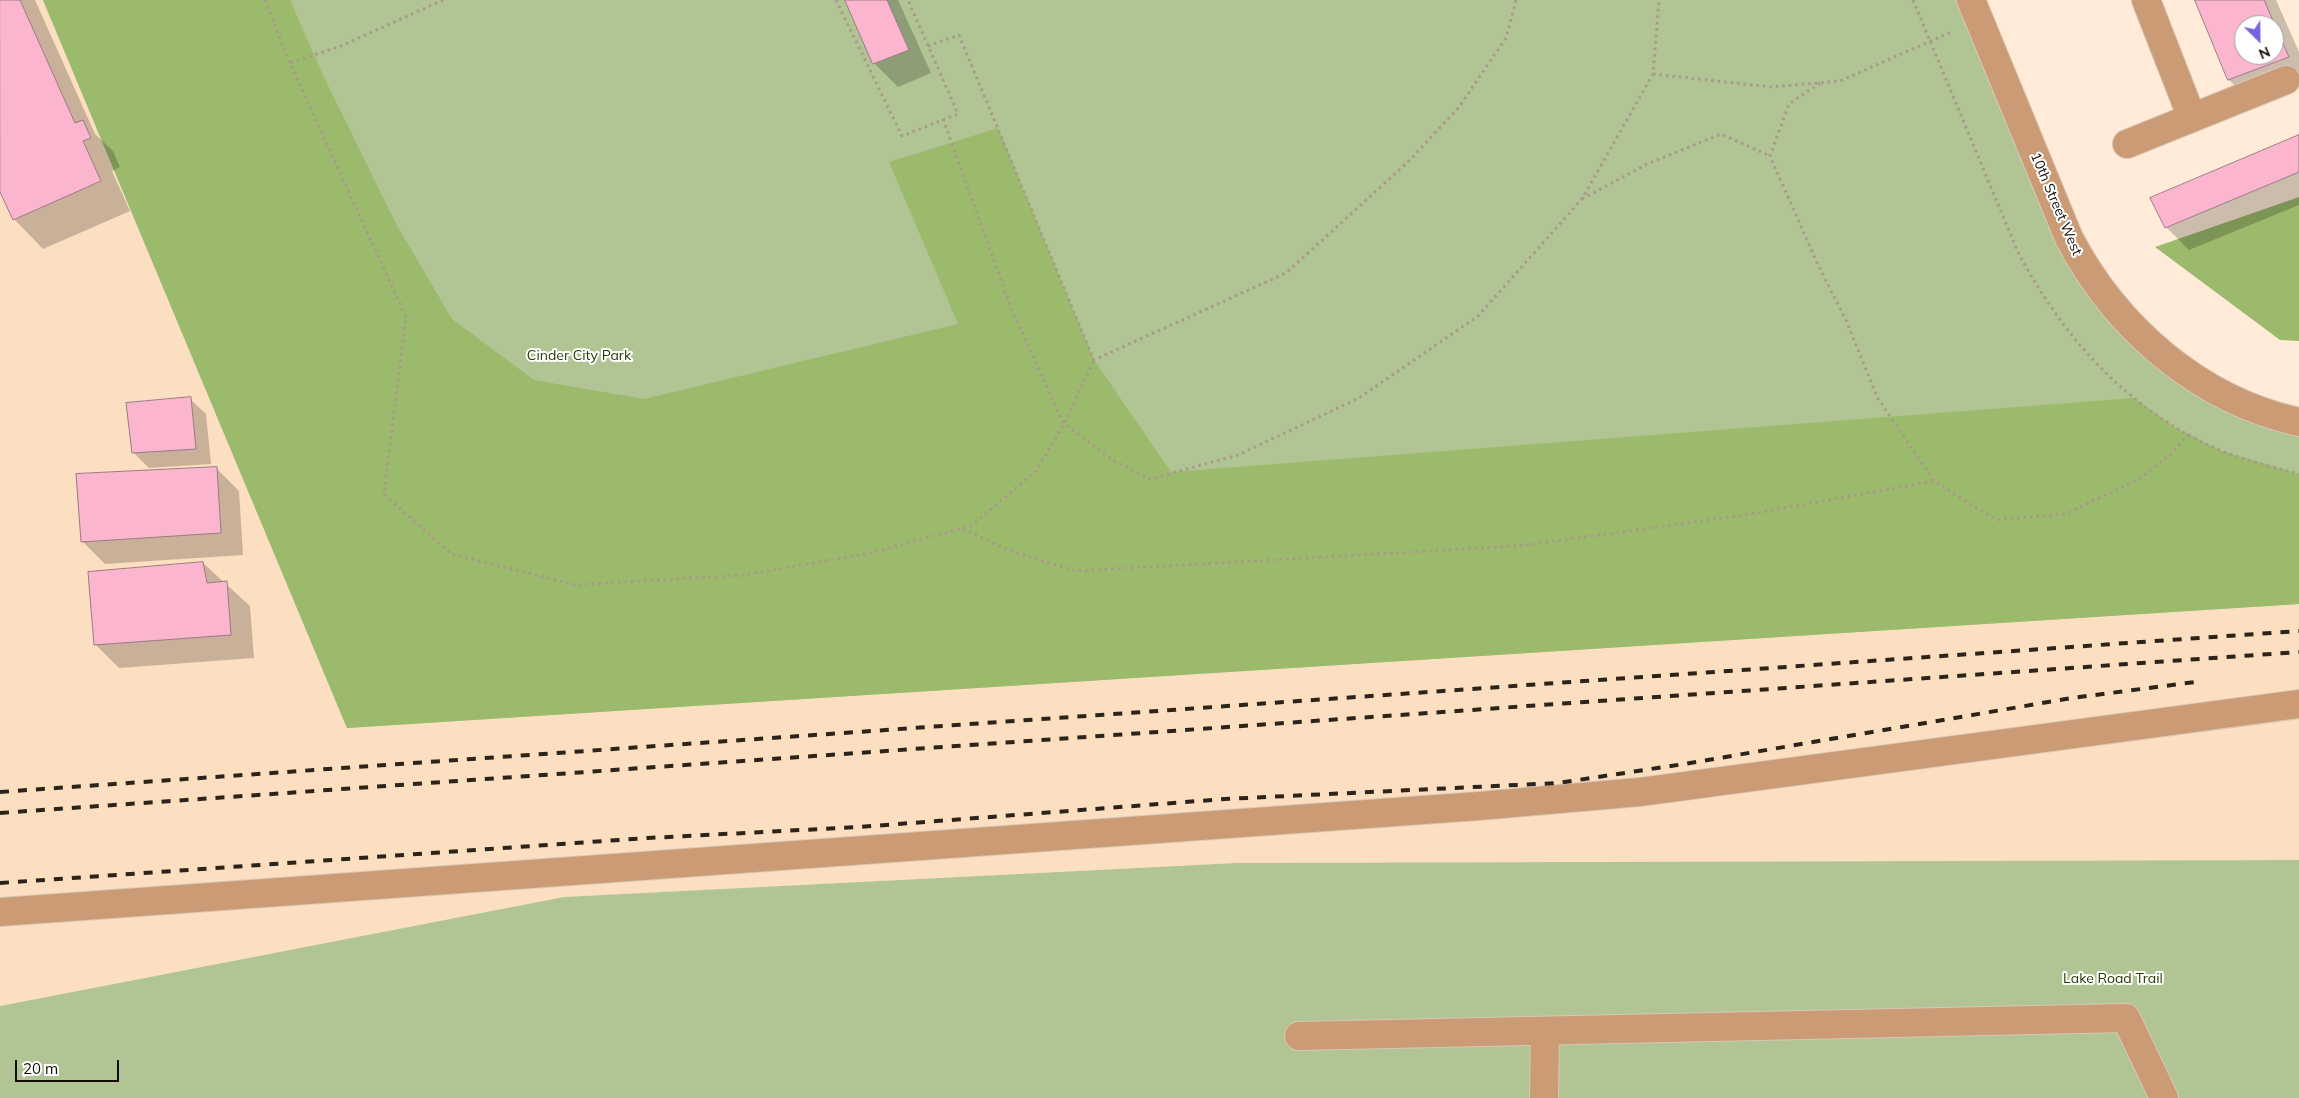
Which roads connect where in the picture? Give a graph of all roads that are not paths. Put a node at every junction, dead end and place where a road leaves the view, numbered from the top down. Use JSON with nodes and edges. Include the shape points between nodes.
{"nodes":[{"id":1,"x":2146,"y":0,"type":"edge"},
{"id":2,"x":1974,"y":9,"type":"edge"},
{"id":3,"x":2286,"y":80,"type":"dead end"},
{"id":4,"x":2192,"y":118,"type":"junction"},
{"id":5,"x":2127,"y":144,"type":"dead end"},
{"id":6,"x":2299,"y":422,"type":"edge"},
{"id":7,"x":2299,"y":704,"type":"edge"},
{"id":8,"x":0,"y":912,"type":"edge"},
{"id":9,"x":1545,"y":1030,"type":"junction"},
{"id":10,"x":1299,"y":1036,"type":"dead end"},
{"id":11,"x":1544,"y":1098,"type":"edge"},
{"id":12,"x":2164,"y":1098,"type":"edge"}],
"edges":[{"from":1,"to":4,"type":"street"},
{"from":2,"to":6,"type":"street","name":"10th Street West","via":[[2069,238],[2102,293],[2126,320],[2184,372],[2258,410]]},
{"from":3,"to":4,"type":"street"},
{"from":4,"to":5,"type":"street"},
{"from":7,"to":8,"type":"street","via":[[1630,793]]},
{"from":9,"to":10,"type":"street"},
{"from":9,"to":11,"type":"street"},
{"from":9,"to":12,"type":"street","via":[[2126,1018]]}]}
